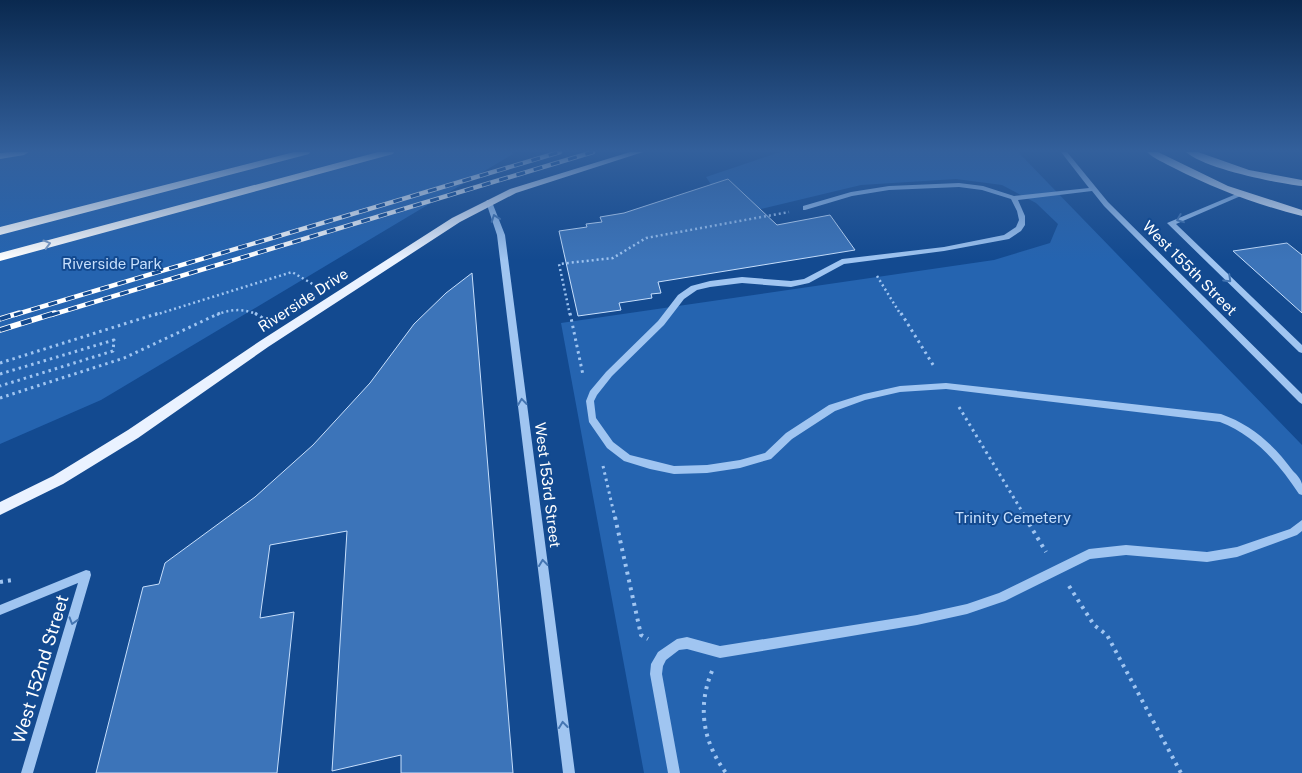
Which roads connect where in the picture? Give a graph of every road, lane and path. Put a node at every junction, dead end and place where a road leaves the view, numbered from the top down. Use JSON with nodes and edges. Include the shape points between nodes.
{"nodes":[{"id":1,"x":168,"y":188,"type":"edge"},
{"id":2,"x":254,"y":188,"type":"edge"},
{"id":3,"x":522,"y":188,"type":"edge"},
{"id":4,"x":889,"y":188,"type":"edge"},
{"id":5,"x":983,"y":188,"type":"edge"},
{"id":6,"x":1226,"y":188,"type":"edge"},
{"id":7,"x":1094,"y":189,"type":"joint"},
{"id":8,"x":1241,"y":194,"type":"junction"},
{"id":9,"x":1014,"y":198,"type":"junction"},
{"id":10,"x":489,"y":202,"type":"junction"},
{"id":11,"x":805,"y":208,"type":"joint"},
{"id":12,"x":88,"y":209,"type":"junction"},
{"id":13,"x":1302,"y":213,"type":"edge"},
{"id":14,"x":0,"y":224,"type":"edge"},
{"id":15,"x":0,"y":231,"type":"edge"},
{"id":16,"x":0,"y":257,"type":"edge"},
{"id":17,"x":866,"y":259,"type":"junction"},
{"id":18,"x":560,"y":271,"type":"dead end"},
{"id":19,"x":315,"y":286,"type":"junction"},
{"id":20,"x":308,"y":290,"type":"dead end"},
{"id":21,"x":336,"y":298,"type":"junction"},
{"id":22,"x":270,"y":315,"type":"dead end"},
{"id":23,"x":1302,"y":350,"type":"edge"},
{"id":24,"x":0,"y":363,"type":"edge"},
{"id":25,"x":0,"y":374,"type":"edge"},
{"id":26,"x":0,"y":386,"type":"edge"},
{"id":27,"x":946,"y":386,"type":"junction"},
{"id":28,"x":0,"y":398,"type":"edge"},
{"id":29,"x":1302,"y":400,"type":"edge"},
{"id":30,"x":1302,"y":491,"type":"edge"},
{"id":31,"x":0,"y":509,"type":"edge"},
{"id":32,"x":1302,"y":525,"type":"edge"},
{"id":33,"x":1058,"y":570,"type":"junction"},
{"id":34,"x":86,"y":575,"type":"joint"},
{"id":35,"x":0,"y":610,"type":"edge"},
{"id":36,"x":720,"y":652,"type":"junction"},
{"id":37,"x":27,"y":773,"type":"edge"},
{"id":38,"x":570,"y":773,"type":"edge"},
{"id":39,"x":674,"y":773,"type":"edge"},
{"id":40,"x":726,"y":773,"type":"edge"},
{"id":41,"x":1181,"y":773,"type":"edge"}],
"edges":[{"from":1,"to":12,"type":"highway"},
{"from":16,"to":2,"type":"highway","one_way":true},
{"from":3,"to":10,"type":"main road","name":"Riverside Drive"},
{"from":4,"to":11,"type":"street","via":[[851,194]]},
{"from":5,"to":9,"type":"street"},
{"from":6,"to":8,"type":"main road"},
{"from":7,"to":9,"type":"street"},
{"from":7,"to":29,"type":"street","name":"West 155th Street"},
{"from":8,"to":13,"type":"main road"},
{"from":8,"to":23,"type":"street","name":"West 155th Street","one_way":true,"via":[[1171,223]]},
{"from":9,"to":17,"type":"street","via":[[1023,216],[1022,223],[1006,237],[944,250]]},
{"from":10,"to":21,"type":"main road","name":"Riverside Drive","via":[[449,224]]},
{"from":38,"to":10,"type":"street","name":"West 153rd Street","one_way":true,"via":[[501,235]]},
{"from":11,"to":18,"type":"path","via":[[646,238],[613,258],[559,264]]},
{"from":12,"to":14,"type":"highway"},
{"from":12,"to":15,"type":"highway"},
{"from":17,"to":27,"type":"path"},
{"from":17,"to":27,"type":"street","via":[[842,262],[806,281],[791,284],[742,280],[710,284],[686,292],[593,394],[590,409],[598,430],[610,445],[628,458],[650,465],[674,470],[740,464],[768,456],[790,436],[832,408],[900,390]]},
{"from":19,"to":20,"type":"path"},
{"from":19,"to":21,"type":"path"},
{"from":19,"to":24,"type":"path","via":[[292,272]]},
{"from":21,"to":31,"type":"main road","name":"Riverside Drive","via":[[134,434],[58,480]]},
{"from":22,"to":28,"type":"path","via":[[263,320],[253,312],[227,310],[124,358]]},
{"from":25,"to":26,"type":"path","via":[[114,340],[113,351]]},
{"from":27,"to":30,"type":"street","via":[[1221,418],[1261,441]]},
{"from":27,"to":33,"type":"path"},
{"from":32,"to":33,"type":"street","via":[[1293,532],[1237,552],[1207,557],[1106,551],[1089,554]]},
{"from":33,"to":36,"type":"street","via":[[1002,597],[967,609]]},
{"from":33,"to":41,"type":"path","via":[[1094,625],[1107,635]]},
{"from":34,"to":35,"type":"street"},
{"from":34,"to":37,"type":"street","name":"West 152nd Street","one_way":true},
{"from":36,"to":39,"type":"street","via":[[687,643],[677,645],[657,664],[656,674]]},
{"from":36,"to":40,"type":"path","via":[[704,687],[702,710],[705,734]]}]}
